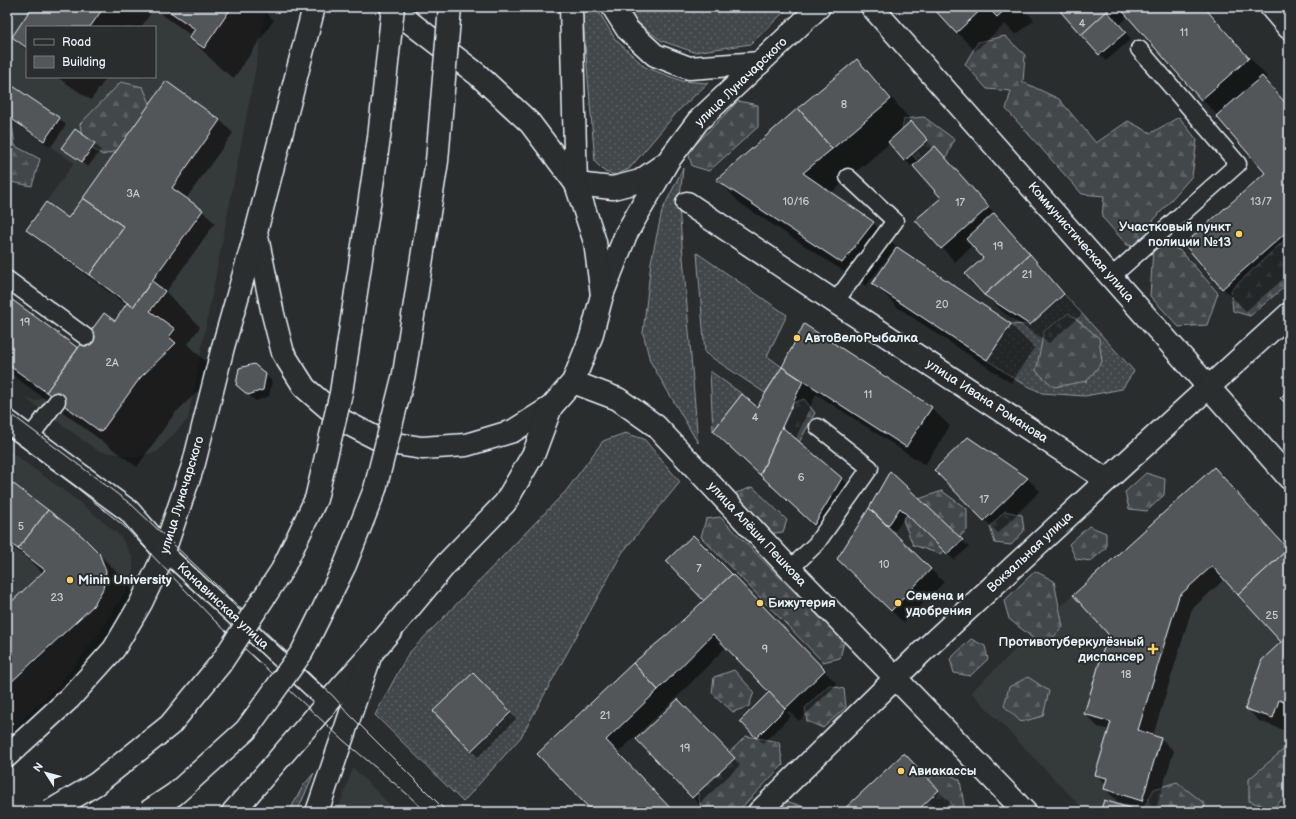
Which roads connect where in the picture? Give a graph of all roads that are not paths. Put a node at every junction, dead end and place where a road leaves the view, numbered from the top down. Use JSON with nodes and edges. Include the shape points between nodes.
{"nodes":[{"id":1,"x":314,"y":7,"type":"edge"},
{"id":2,"x":390,"y":7,"type":"edge"},
{"id":3,"x":393,"y":7,"type":"edge"},
{"id":4,"x":450,"y":7,"type":"edge"},
{"id":5,"x":571,"y":7,"type":"edge"},
{"id":6,"x":613,"y":7,"type":"edge"},
{"id":7,"x":819,"y":7,"type":"edge"},
{"id":8,"x":872,"y":7,"type":"edge"},
{"id":9,"x":1271,"y":7,"type":"edge"},
{"id":10,"x":1289,"y":28,"type":"edge"},
{"id":11,"x":1139,"y":49,"type":"dead end"},
{"id":12,"x":760,"y":63,"type":"junction"},
{"id":13,"x":668,"y":161,"type":"junction"},
{"id":14,"x":848,"y":177,"type":"dead end"},
{"id":15,"x":576,"y":184,"type":"junction"},
{"id":16,"x":687,"y":203,"type":"dead end"},
{"id":17,"x":256,"y":232,"type":"junction"},
{"id":18,"x":1111,"y":276,"type":"junction"},
{"id":19,"x":7,"y":280,"type":"edge"},
{"id":20,"x":602,"y":295,"type":"junction"},
{"id":21,"x":835,"y":302,"type":"junction"},
{"id":22,"x":1289,"y":314,"type":"edge"},
{"id":23,"x":86,"y":337,"type":"dead end"},
{"id":24,"x":573,"y":382,"type":"junction"},
{"id":25,"x":1209,"y":387,"type":"junction"},
{"id":26,"x":57,"y":400,"type":"dead end"},
{"id":27,"x":551,"y":407,"type":"junction"},
{"id":28,"x":7,"y":421,"type":"edge"},
{"id":29,"x":818,"y":427,"type":"dead end"},
{"id":30,"x":30,"y":437,"type":"junction"},
{"id":31,"x":1289,"y":478,"type":"edge"},
{"id":32,"x":1108,"y":480,"type":"junction"},
{"id":33,"x":165,"y":552,"type":"junction"},
{"id":34,"x":790,"y":569,"type":"junction"},
{"id":35,"x":371,"y":654,"type":"junction"},
{"id":36,"x":895,"y":678,"type":"junction"},
{"id":37,"x":327,"y":703,"type":"junction"},
{"id":38,"x":7,"y":756,"type":"edge"},
{"id":39,"x":49,"y":812,"type":"edge"},
{"id":40,"x":148,"y":812,"type":"edge"},
{"id":41,"x":233,"y":812,"type":"edge"},
{"id":42,"x":317,"y":812,"type":"edge"},
{"id":43,"x":759,"y":812,"type":"edge"},
{"id":44,"x":1025,"y":812,"type":"edge"}],
"edges":[{"from":1,"to":17,"type":"street","name":"улица Луначарского"},
{"from":2,"to":15,"type":"street","via":[[477,74],[530,123]]},
{"from":3,"to":39,"type":"street","bridge":true,"via":[[379,138],[341,394],[316,499],[282,570],[221,663],[170,725],[96,784]]},
{"from":4,"to":40,"type":"street","bridge":true,"via":[[437,161],[404,374],[375,489],[345,565],[302,652],[246,730],[175,794]]},
{"from":5,"to":15,"type":"street"},
{"from":6,"to":12,"type":"street","via":[[627,29],[655,55],[689,68]]},
{"from":7,"to":12,"type":"street","name":"улица Луначарского"},
{"from":8,"to":18,"type":"street","name":"Коммунистическая улица"},
{"from":9,"to":10,"type":"street"},
{"from":11,"to":18,"type":"lane","via":[[1238,164]]},
{"from":12,"to":13,"type":"street","name":"улица Луначарского","via":[[698,121]]},
{"from":13,"to":15,"type":"street","name":"улица Луначарского","via":[[640,181],[613,188]]},
{"from":13,"to":20,"type":"street","name":"улица Луначарского","via":[[626,234]]},
{"from":14,"to":21,"type":"lane","via":[[895,221]]},
{"from":15,"to":20,"type":"street","via":[[595,242]]},
{"from":16,"to":21,"type":"street","name":"улица Ивана Романова"},
{"from":17,"to":27,"type":"street","via":[[283,353],[305,388],[343,421],[384,442],[422,448],[466,445],[513,431]]},
{"from":17,"to":33,"type":"street","name":"улица Луначарского","via":[[223,347],[194,463]]},
{"from":18,"to":25,"type":"street","name":"Коммунистическая улица"},
{"from":19,"to":23,"type":"lane"},
{"from":20,"to":24,"type":"street","name":"улица Луначарского","via":[[591,337]]},
{"from":21,"to":32,"type":"street","name":"улица Ивана Романова"},
{"from":22,"to":25,"type":"street","name":"Вокзальная улица"},
{"from":24,"to":27,"type":"street","name":"улица Луначарского"},
{"from":24,"to":34,"type":"street","name":"улица Алёши Пешкова","via":[[618,398],[656,426]]},
{"from":25,"to":31,"type":"street","name":"Коммунистическая улица"},
{"from":25,"to":32,"type":"street","name":"Вокзальная улица"},
{"from":26,"to":30,"type":"lane"},
{"from":27,"to":35,"type":"street","via":[[534,453],[505,503],[447,563]]},
{"from":28,"to":30,"type":"street","name":"Канавинская улица"},
{"from":29,"to":34,"type":"lane","via":[[870,468],[816,544]]},
{"from":30,"to":33,"type":"street","name":"Канавинская улица","via":[[129,511]]},
{"from":32,"to":36,"type":"street","name":"Вокзальная улица"},
{"from":33,"to":37,"type":"lane","name":"Канавинская улица"},
{"from":33,"to":38,"type":"street","name":"улица Луначарского","via":[[142,603],[114,649],[70,698]]},
{"from":34,"to":36,"type":"street","name":"улица Алёши Пешкова"},
{"from":35,"to":37,"type":"street"},
{"from":35,"to":42,"type":"street"},
{"from":36,"to":43,"type":"street","name":"Вокзальная улица"},
{"from":36,"to":44,"type":"street","name":"улица Алёши Пешкова"},
{"from":37,"to":41,"type":"street"}]}
